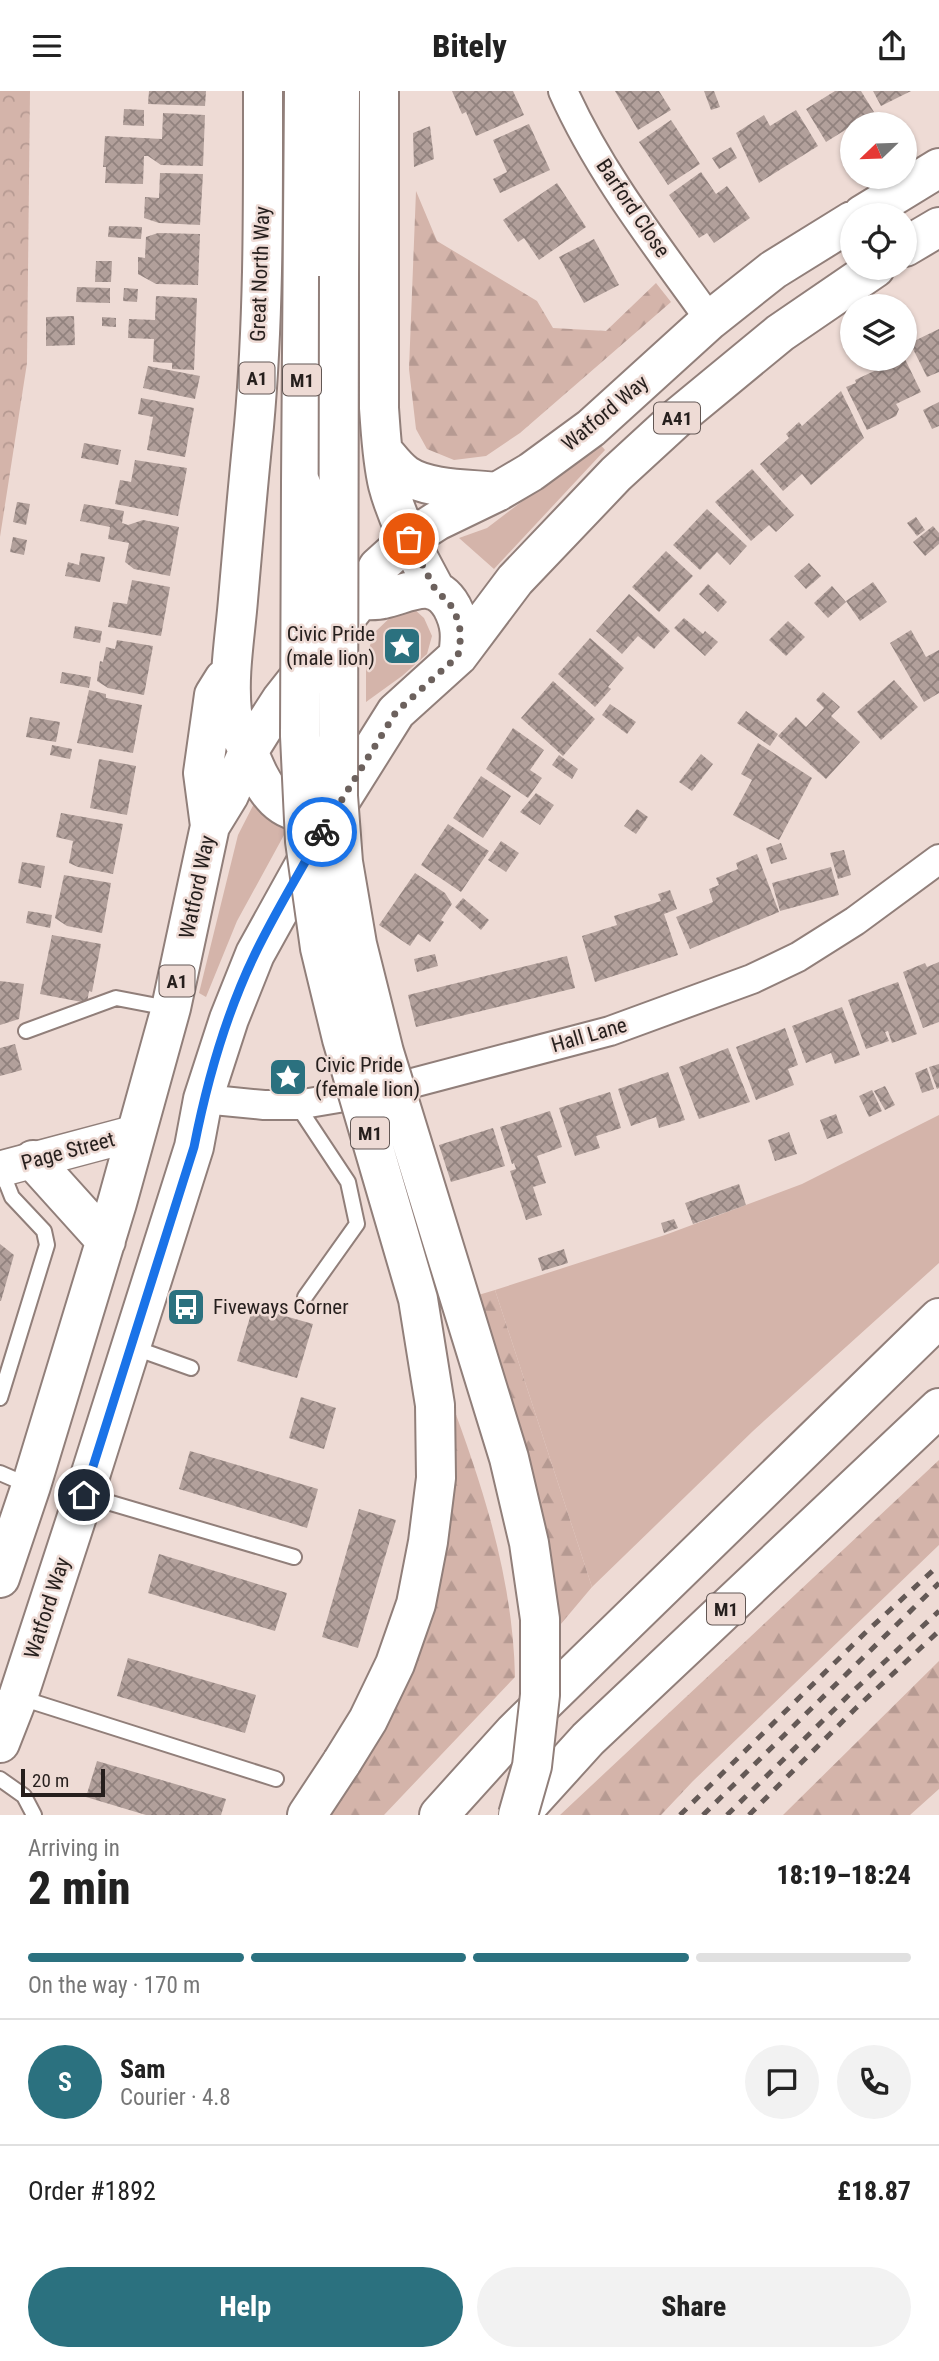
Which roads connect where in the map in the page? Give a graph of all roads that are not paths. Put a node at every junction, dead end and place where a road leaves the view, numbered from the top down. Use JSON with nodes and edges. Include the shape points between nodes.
{"nodes":[{"id":1,"x":263,"y":91,"type":"edge"},
{"id":2,"x":304,"y":91,"type":"edge"},
{"id":3,"x":340,"y":91,"type":"edge"},
{"id":4,"x":379,"y":91,"type":"edge"},
{"id":5,"x":563,"y":91,"type":"edge"},
{"id":6,"x":939,"y":168,"type":"edge"},
{"id":7,"x":882,"y":203,"type":"edge"},
{"id":8,"x":939,"y":226,"type":"edge"},
{"id":9,"x":840,"y":229,"type":"edge"},
{"id":10,"x":917,"y":240,"type":"edge"},
{"id":11,"x":321,"y":276,"type":"junction"},
{"id":12,"x":857,"y":280,"type":"edge"},
{"id":13,"x":710,"y":320,"type":"junction"},
{"id":14,"x":383,"y":451,"type":"junction"},
{"id":15,"x":497,"y":492,"type":"junction"},
{"id":16,"x":409,"y":539,"type":"junction"},
{"id":17,"x":436,"y":591,"type":"junction"},
{"id":18,"x":360,"y":600,"type":"junction"},
{"id":19,"x":458,"y":656,"type":"junction"},
{"id":20,"x":232,"y":665,"type":"junction"},
{"id":21,"x":255,"y":740,"type":"junction"},
{"id":22,"x":337,"y":806,"type":"junction"},
{"id":23,"x":210,"y":827,"type":"junction"},
{"id":24,"x":937,"y":865,"type":"edge"},
{"id":25,"x":171,"y":1008,"type":"junction"},
{"id":26,"x":26,"y":1031,"type":"dead end"},
{"id":27,"x":203,"y":1099,"type":"junction"},
{"id":28,"x":297,"y":1105,"type":"junction"},
{"id":29,"x":135,"y":1133,"type":"junction"},
{"id":30,"x":11,"y":1166,"type":"edge"},
{"id":31,"x":106,"y":1241,"type":"junction"},
{"id":32,"x":305,"y":1297,"type":"dead end"},
{"id":33,"x":939,"y":1318,"type":"edge"},
{"id":34,"x":131,"y":1347,"type":"junction"},
{"id":35,"x":191,"y":1368,"type":"dead end"},
{"id":36,"x":0,"y":1398,"type":"edge"},
{"id":37,"x":939,"y":1408,"type":"edge"},
{"id":38,"x":16,"y":1480,"type":"edge"},
{"id":39,"x":84,"y":1495,"type":"junction"},
{"id":40,"x":294,"y":1557,"type":"dead end"},
{"id":41,"x":0,"y":1578,"type":"edge"},
{"id":42,"x":18,"y":1697,"type":"junction"},
{"id":43,"x":0,"y":1743,"type":"edge"},
{"id":44,"x":0,"y":1779,"type":"edge"},
{"id":45,"x":276,"y":1779,"type":"dead end"},
{"id":46,"x":34,"y":1815,"type":"edge"},
{"id":47,"x":307,"y":1815,"type":"edge"},
{"id":48,"x":439,"y":1815,"type":"edge"},
{"id":49,"x":518,"y":1815,"type":"edge"}],
"edges":[{"from":1,"to":20,"type":"highway","name":"Great North Way","number":"A1","via":[[262,276]]},
{"from":2,"to":11,"type":"highway","number":"M1"},
{"from":3,"to":11,"type":"highway","number":"M1"},
{"from":4,"to":14,"type":"highway","via":[[379,408]]},
{"from":5,"to":13,"type":"street","name":"Barford Close","via":[[618,189]]},
{"from":6,"to":7,"type":"highway"},
{"from":8,"to":10,"type":"highway"},
{"from":9,"to":13,"type":"highway","name":"Watford Way","number":"A41","via":[[774,270]]},
{"from":11,"to":47,"type":"highway","number":"M1","bridge":true,"via":[[300,736],[306,841],[320,948],[342,1039],[418,1299],[435,1405],[436,1478],[416,1604],[395,1664],[368,1720]]},
{"from":11,"to":49,"type":"highway","number":"M1","bridge":true,"via":[[343,862],[357,944],[384,1052],[509,1458],[529,1543],[540,1619],[540,1695],[532,1766]]},
{"from":12,"to":19,"type":"highway","number":"A41","via":[[780,333],[616,474],[515,580]]},
{"from":13,"to":15,"type":"highway","name":"Watford Way","number":"A41","via":[[591,428]]},
{"from":14,"to":15,"type":"highway","via":[[406,475],[426,483]]},
{"from":14,"to":16,"type":"highway","via":[[388,485]]},
{"from":15,"to":16,"type":"highway","name":"Watford Way","number":"A41"},
{"from":16,"to":17,"type":"highway"},
{"from":16,"to":18,"type":"highway","name":"Watford Way","number":"A41","via":[[378,567]]},
{"from":17,"to":18,"type":"highway","via":[[412,589],[382,600]]},
{"from":17,"to":19,"type":"highway","via":[[449,602],[458,620]]},
{"from":18,"to":21,"type":"highway"},
{"from":19,"to":22,"type":"highway","via":[[396,712]]},
{"from":20,"to":21,"type":"highway","name":"Great North Way","number":"A1","via":[[232,714]]},
{"from":20,"to":23,"type":"highway","name":"Great North Way","number":"A1","via":[[214,695],[203,773]]},
{"from":21,"to":22,"type":"highway","via":[[265,790],[275,799],[297,812],[315,813]]},
{"from":21,"to":23,"type":"highway","name":"Watford Way","number":"A1"},
{"from":22,"to":27,"type":"highway","name":"Watford Way","via":[[255,954]]},
{"from":23,"to":25,"type":"highway","name":"Watford Way","number":"A1"},
{"from":24,"to":28,"type":"street","name":"Hall Lane","via":[[798,957],[752,979],[610,1031],[386,1090]]},
{"from":25,"to":26,"type":"lane","via":[[116,998]]},
{"from":25,"to":29,"type":"highway","name":"Watford Way","number":"A1"},
{"from":27,"to":28,"type":"street","name":"Hall Lane"},
{"from":27,"to":29,"type":"highway"},
{"from":27,"to":34,"type":"highway","name":"Watford Way","via":[[194,1147]]},
{"from":28,"to":32,"type":"lane","via":[[348,1182],[356,1224]]},
{"from":29,"to":30,"type":"street","name":"Page Street"},
{"from":29,"to":31,"type":"highway","name":"Watford Way","number":"A1"},
{"from":30,"to":31,"type":"highway"},
{"from":30,"to":36,"type":"lane","name":"Page Street","via":[[12,1197],[44,1231],[47,1245]]},
{"from":31,"to":38,"type":"highway","name":"Watford Way","number":"A1"},
{"from":33,"to":48,"type":"highway","via":[[514,1732]]},
{"from":34,"to":35,"type":"lane"},
{"from":34,"to":39,"type":"highway","name":"Watford Way"},
{"from":37,"to":49,"type":"highway","number":"M1","via":[[588,1739]]},
{"from":38,"to":41,"type":"highway","name":"Watford Way","number":"A1"},
{"from":39,"to":40,"type":"lane"},
{"from":39,"to":42,"type":"highway","name":"Watford Way"},
{"from":42,"to":43,"type":"highway","name":"Watford Way"},
{"from":42,"to":45,"type":"lane"},
{"from":44,"to":46,"type":"lane","via":[[24,1796]]}]}
